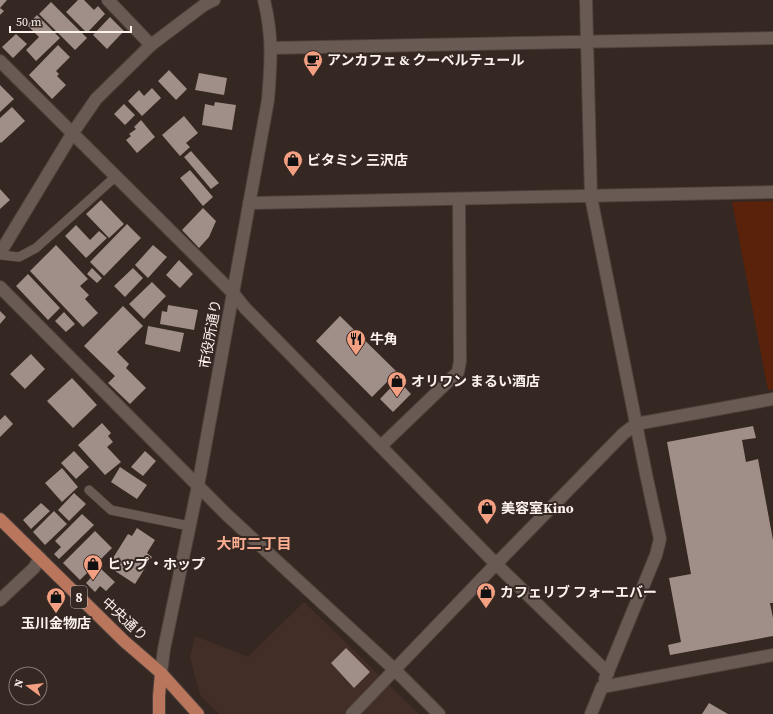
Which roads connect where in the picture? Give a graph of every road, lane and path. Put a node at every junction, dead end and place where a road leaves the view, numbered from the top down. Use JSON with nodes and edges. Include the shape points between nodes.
{"nodes":[{"id":1,"x":108,"y":0,"type":"edge"},
{"id":2,"x":214,"y":0,"type":"edge"},
{"id":3,"x":264,"y":0,"type":"edge"},
{"id":4,"x":586,"y":0,"type":"edge"},
{"id":5,"x":773,"y":38,"type":"edge"},
{"id":6,"x":587,"y":42,"type":"junction"},
{"id":7,"x":151,"y":45,"type":"junction"},
{"id":8,"x":271,"y":48,"type":"junction"},
{"id":9,"x":0,"y":62,"type":"edge"},
{"id":10,"x":72,"y":134,"type":"junction"},
{"id":11,"x":115,"y":177,"type":"junction"},
{"id":12,"x":773,"y":192,"type":"edge"},
{"id":13,"x":591,"y":197,"type":"junction"},
{"id":14,"x":459,"y":199,"type":"junction"},
{"id":15,"x":249,"y":203,"type":"junction"},
{"id":16,"x":0,"y":254,"type":"edge"},
{"id":17,"x":0,"y":287,"type":"edge"},
{"id":18,"x":233,"y":293,"type":"junction"},
{"id":19,"x":773,"y":399,"type":"edge"},
{"id":20,"x":636,"y":424,"type":"junction"},
{"id":21,"x":381,"y":446,"type":"junction"},
{"id":22,"x":198,"y":486,"type":"junction"},
{"id":23,"x":89,"y":490,"type":"dead end"},
{"id":24,"x":0,"y":519,"type":"edge"},
{"id":25,"x":189,"y":526,"type":"junction"},
{"id":26,"x":40,"y":558,"type":"junction"},
{"id":27,"x":496,"y":564,"type":"junction"},
{"id":28,"x":0,"y":600,"type":"edge"},
{"id":29,"x":773,"y":655,"type":"edge"},
{"id":30,"x":395,"y":670,"type":"junction"},
{"id":31,"x":161,"y":673,"type":"junction"},
{"id":32,"x":608,"y":673,"type":"junction"},
{"id":33,"x":602,"y":686,"type":"junction"},
{"id":34,"x":159,"y":714,"type":"edge"},
{"id":35,"x":198,"y":714,"type":"edge"},
{"id":36,"x":352,"y":714,"type":"edge"},
{"id":37,"x":439,"y":714,"type":"edge"},
{"id":38,"x":591,"y":714,"type":"edge"}],
"edges":[{"from":1,"to":7,"type":"street"},
{"from":2,"to":7,"type":"street"},
{"from":3,"to":8,"type":"street","name":"市役所通り","via":[[270,23]]},
{"from":4,"to":6,"type":"street"},
{"from":5,"to":6,"type":"street"},
{"from":6,"to":8,"type":"street"},
{"from":6,"to":13,"type":"street"},
{"from":7,"to":10,"type":"street","via":[[96,99]]},
{"from":8,"to":15,"type":"street","name":"市役所通り","via":[[268,100]]},
{"from":9,"to":10,"type":"street"},
{"from":10,"to":11,"type":"street"},
{"from":10,"to":16,"type":"street"},
{"from":11,"to":16,"type":"lane","via":[[36,248],[20,257]]},
{"from":11,"to":18,"type":"street"},
{"from":12,"to":13,"type":"street"},
{"from":13,"to":14,"type":"street"},
{"from":13,"to":20,"type":"street"},
{"from":14,"to":15,"type":"street"},
{"from":14,"to":21,"type":"street","via":[[458,372]]},
{"from":15,"to":18,"type":"street","name":"市役所通り"},
{"from":17,"to":22,"type":"street"},
{"from":18,"to":21,"type":"street"},
{"from":18,"to":22,"type":"street","name":"市役所通り"},
{"from":19,"to":20,"type":"street"},
{"from":20,"to":27,"type":"street"},
{"from":20,"to":32,"type":"street","via":[[660,539],[656,555]]},
{"from":21,"to":27,"type":"street"},
{"from":22,"to":25,"type":"street","name":"市役所通り"},
{"from":22,"to":30,"type":"street"},
{"from":23,"to":25,"type":"lane","via":[[112,510]]},
{"from":24,"to":26,"type":"main road","name":"中央通り","number":"8"},
{"from":25,"to":31,"type":"street","name":"市役所通り"},
{"from":26,"to":28,"type":"street","via":[[34,568]]},
{"from":26,"to":31,"type":"main road","name":"中央通り","number":"8","via":[[124,641]]},
{"from":27,"to":30,"type":"street"},
{"from":27,"to":32,"type":"street"},
{"from":29,"to":33,"type":"street"},
{"from":30,"to":36,"type":"street"},
{"from":30,"to":37,"type":"street"},
{"from":31,"to":34,"type":"main road"},
{"from":31,"to":35,"type":"main road","number":"8"},
{"from":32,"to":33,"type":"street"},
{"from":33,"to":38,"type":"street"}]}
